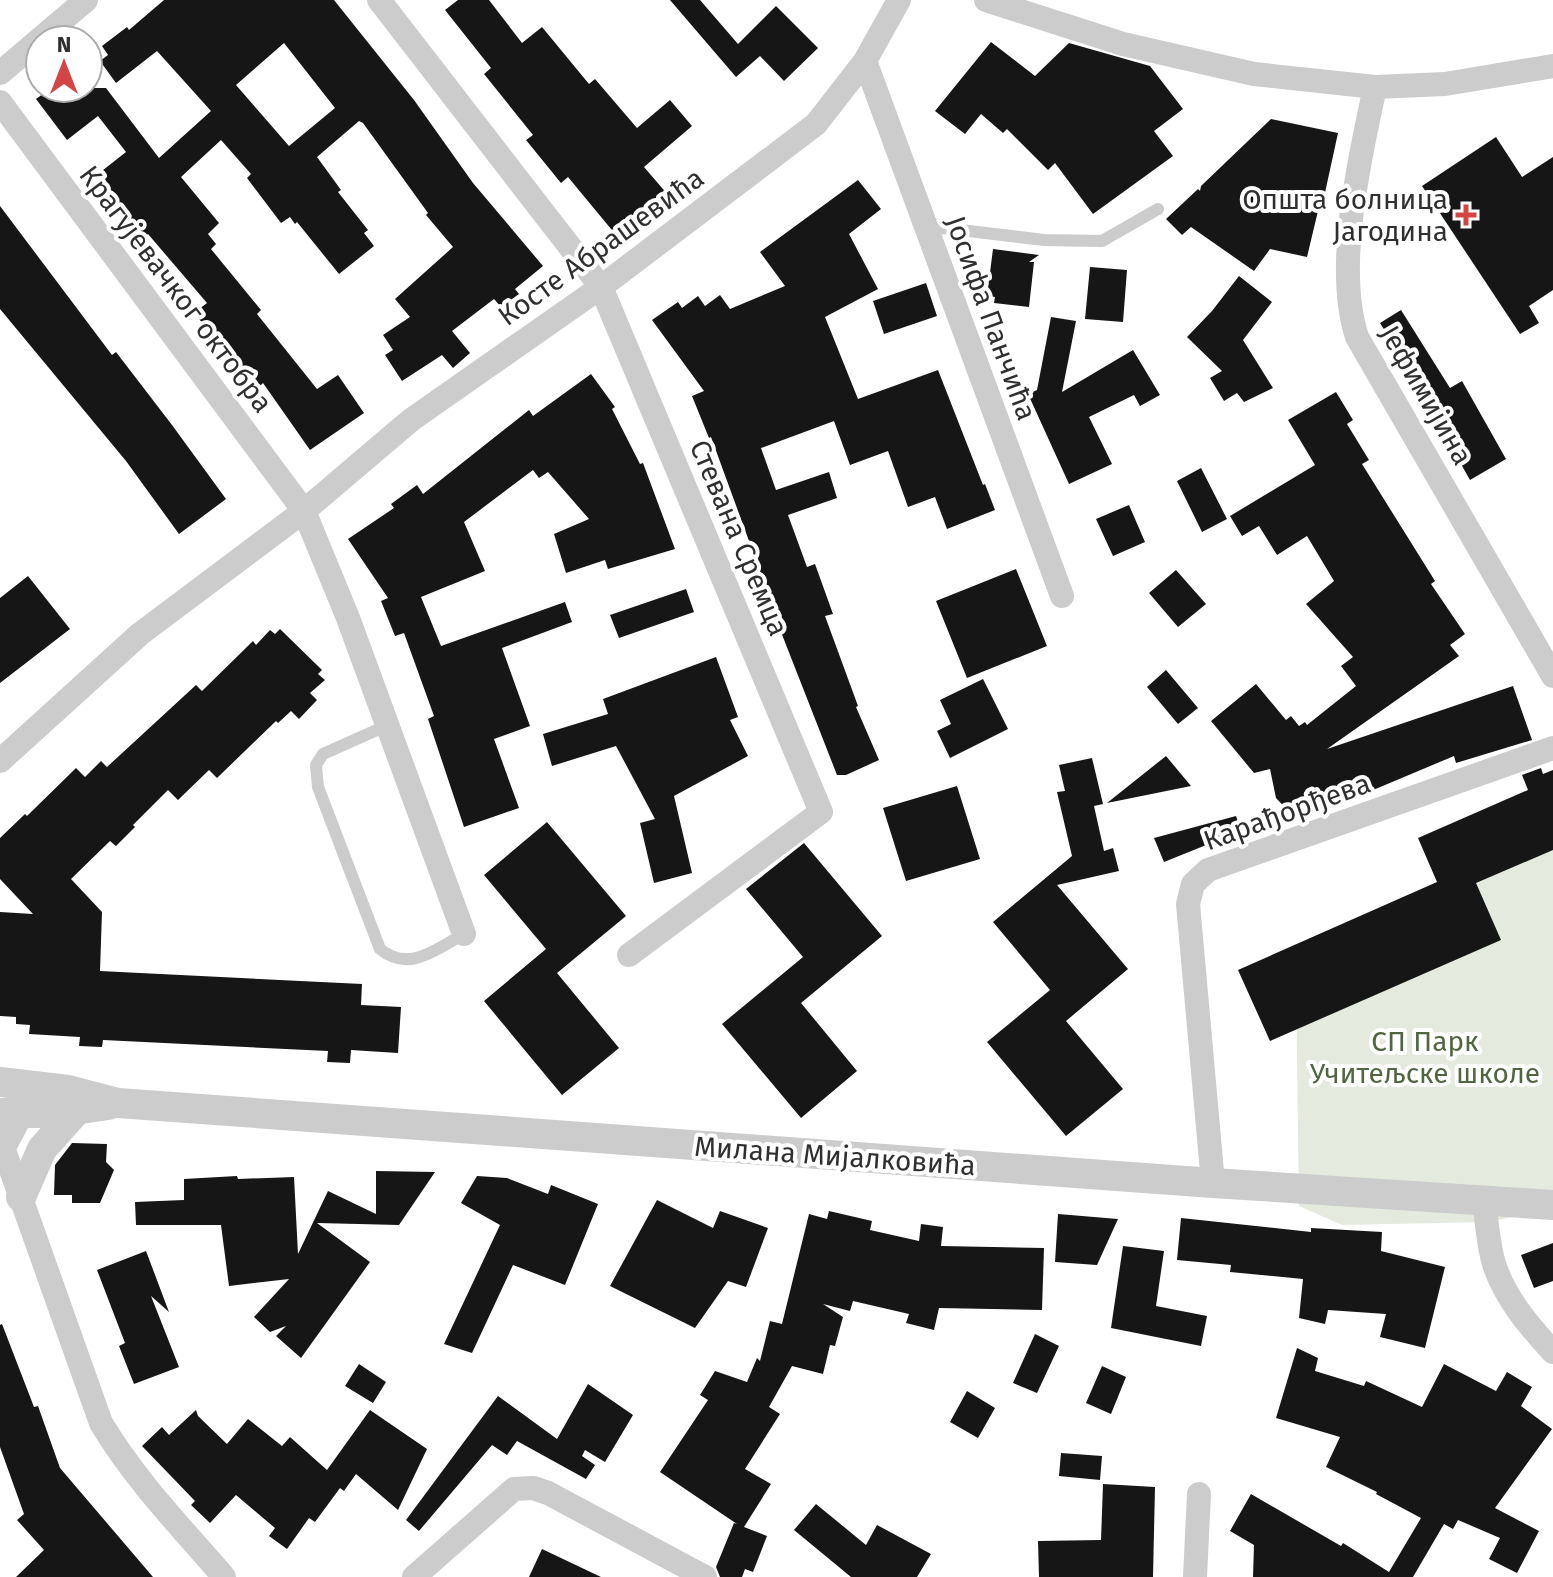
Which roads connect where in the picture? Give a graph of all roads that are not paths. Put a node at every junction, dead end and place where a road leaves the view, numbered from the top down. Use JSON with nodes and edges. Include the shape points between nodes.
{"nodes":[{"id":1,"x":86,"y":0,"type":"edge"},
{"id":2,"x":379,"y":0,"type":"edge"},
{"id":3,"x":899,"y":0,"type":"edge"},
{"id":4,"x":986,"y":0,"type":"edge"},
{"id":5,"x":865,"y":61,"type":"junction"},
{"id":6,"x":1553,"y":66,"type":"edge"},
{"id":7,"x":0,"y":73,"type":"edge"},
{"id":8,"x":1375,"y":87,"type":"junction"},
{"id":9,"x":0,"y":102,"type":"edge"},
{"id":10,"x":1158,"y":209,"type":"dead end"},
{"id":11,"x":928,"y":232,"type":"junction"},
{"id":12,"x":601,"y":287,"type":"junction"},
{"id":13,"x":304,"y":511,"type":"junction"},
{"id":14,"x":1062,"y":596,"type":"dead end"},
{"id":15,"x":1553,"y":676,"type":"edge"},
{"id":16,"x":388,"y":725,"type":"junction"},
{"id":17,"x":1553,"y":748,"type":"edge"},
{"id":18,"x":0,"y":761,"type":"edge"},
{"id":19,"x":464,"y":934,"type":"joint"},
{"id":20,"x":629,"y":955,"type":"dead end"},
{"id":21,"x":0,"y":1082,"type":"edge"},
{"id":22,"x":72,"y":1101,"type":"junction"},
{"id":23,"x":10,"y":1113,"type":"edge"},
{"id":24,"x":1,"y":1142,"type":"edge"},
{"id":25,"x":1213,"y":1183,"type":"junction"},
{"id":26,"x":21,"y":1197,"type":"junction"},
{"id":27,"x":1484,"y":1202,"type":"junction"},
{"id":28,"x":1553,"y":1205,"type":"edge"},
{"id":29,"x":1553,"y":1352,"type":"edge"},
{"id":30,"x":1199,"y":1494,"type":"dead end"},
{"id":31,"x":224,"y":1577,"type":"edge"},
{"id":32,"x":414,"y":1577,"type":"edge"},
{"id":33,"x":705,"y":1577,"type":"edge"},
{"id":34,"x":1195,"y":1577,"type":"edge"}],
"edges":[{"from":1,"to":7,"type":"street"},
{"from":2,"to":12,"type":"street","name":"Стевана Сремца"},
{"from":3,"to":5,"type":"street","name":"Косте Абрашевића"},
{"from":4,"to":8,"type":"street","via":[[1123,44],[1240,71]]},
{"from":5,"to":11,"type":"street","name":"Јосифа Панчића"},
{"from":5,"to":12,"type":"street","name":"Косте Абрашевића","via":[[816,124]]},
{"from":6,"to":8,"type":"street","via":[[1445,84]]},
{"from":8,"to":15,"type":"street","name":"Јефимијина","via":[[1348,261],[1351,319]]},
{"from":9,"to":13,"type":"street","name":"Крагујевачког октобра"},
{"from":10,"to":11,"type":"lane","via":[[1102,241],[944,228]]},
{"from":11,"to":14,"type":"street","name":"Јосифа Панчића"},
{"from":12,"to":13,"type":"street","name":"Косте Абрашевића","via":[[411,420]]},
{"from":12,"to":20,"type":"street","name":"Стевана Сремца","via":[[821,812]]},
{"from":13,"to":16,"type":"street"},
{"from":13,"to":18,"type":"street","name":"Косте Абрашевића","via":[[140,634]]},
{"from":16,"to":19,"type":"street"},
{"from":16,"to":19,"type":"lane","via":[[323,754],[316,765],[318,787],[380,949],[392,959],[417,959]]},
{"from":17,"to":25,"type":"street","name":"Карађорђева","via":[[1208,870],[1193,884],[1188,904]]},
{"from":21,"to":22,"type":"street","name":"Милана Мијалковића"},
{"from":22,"to":23,"type":"street","via":[[34,1101]]},
{"from":22,"to":25,"type":"street","name":"Милана Мијалковића"},
{"from":22,"to":26,"type":"street"},
{"from":23,"to":24,"type":"street"},
{"from":24,"to":26,"type":"street"},
{"from":25,"to":27,"type":"street","name":"Милана Мијалковића"},
{"from":26,"to":31,"type":"street","via":[[101,1423],[142,1483]]},
{"from":27,"to":28,"type":"street","name":"Милана Мијалковића"},
{"from":27,"to":29,"type":"street","via":[[1494,1263],[1507,1292]]},
{"from":30,"to":34,"type":"street"},
{"from":32,"to":33,"type":"street","via":[[514,1489],[533,1488]]}]}
